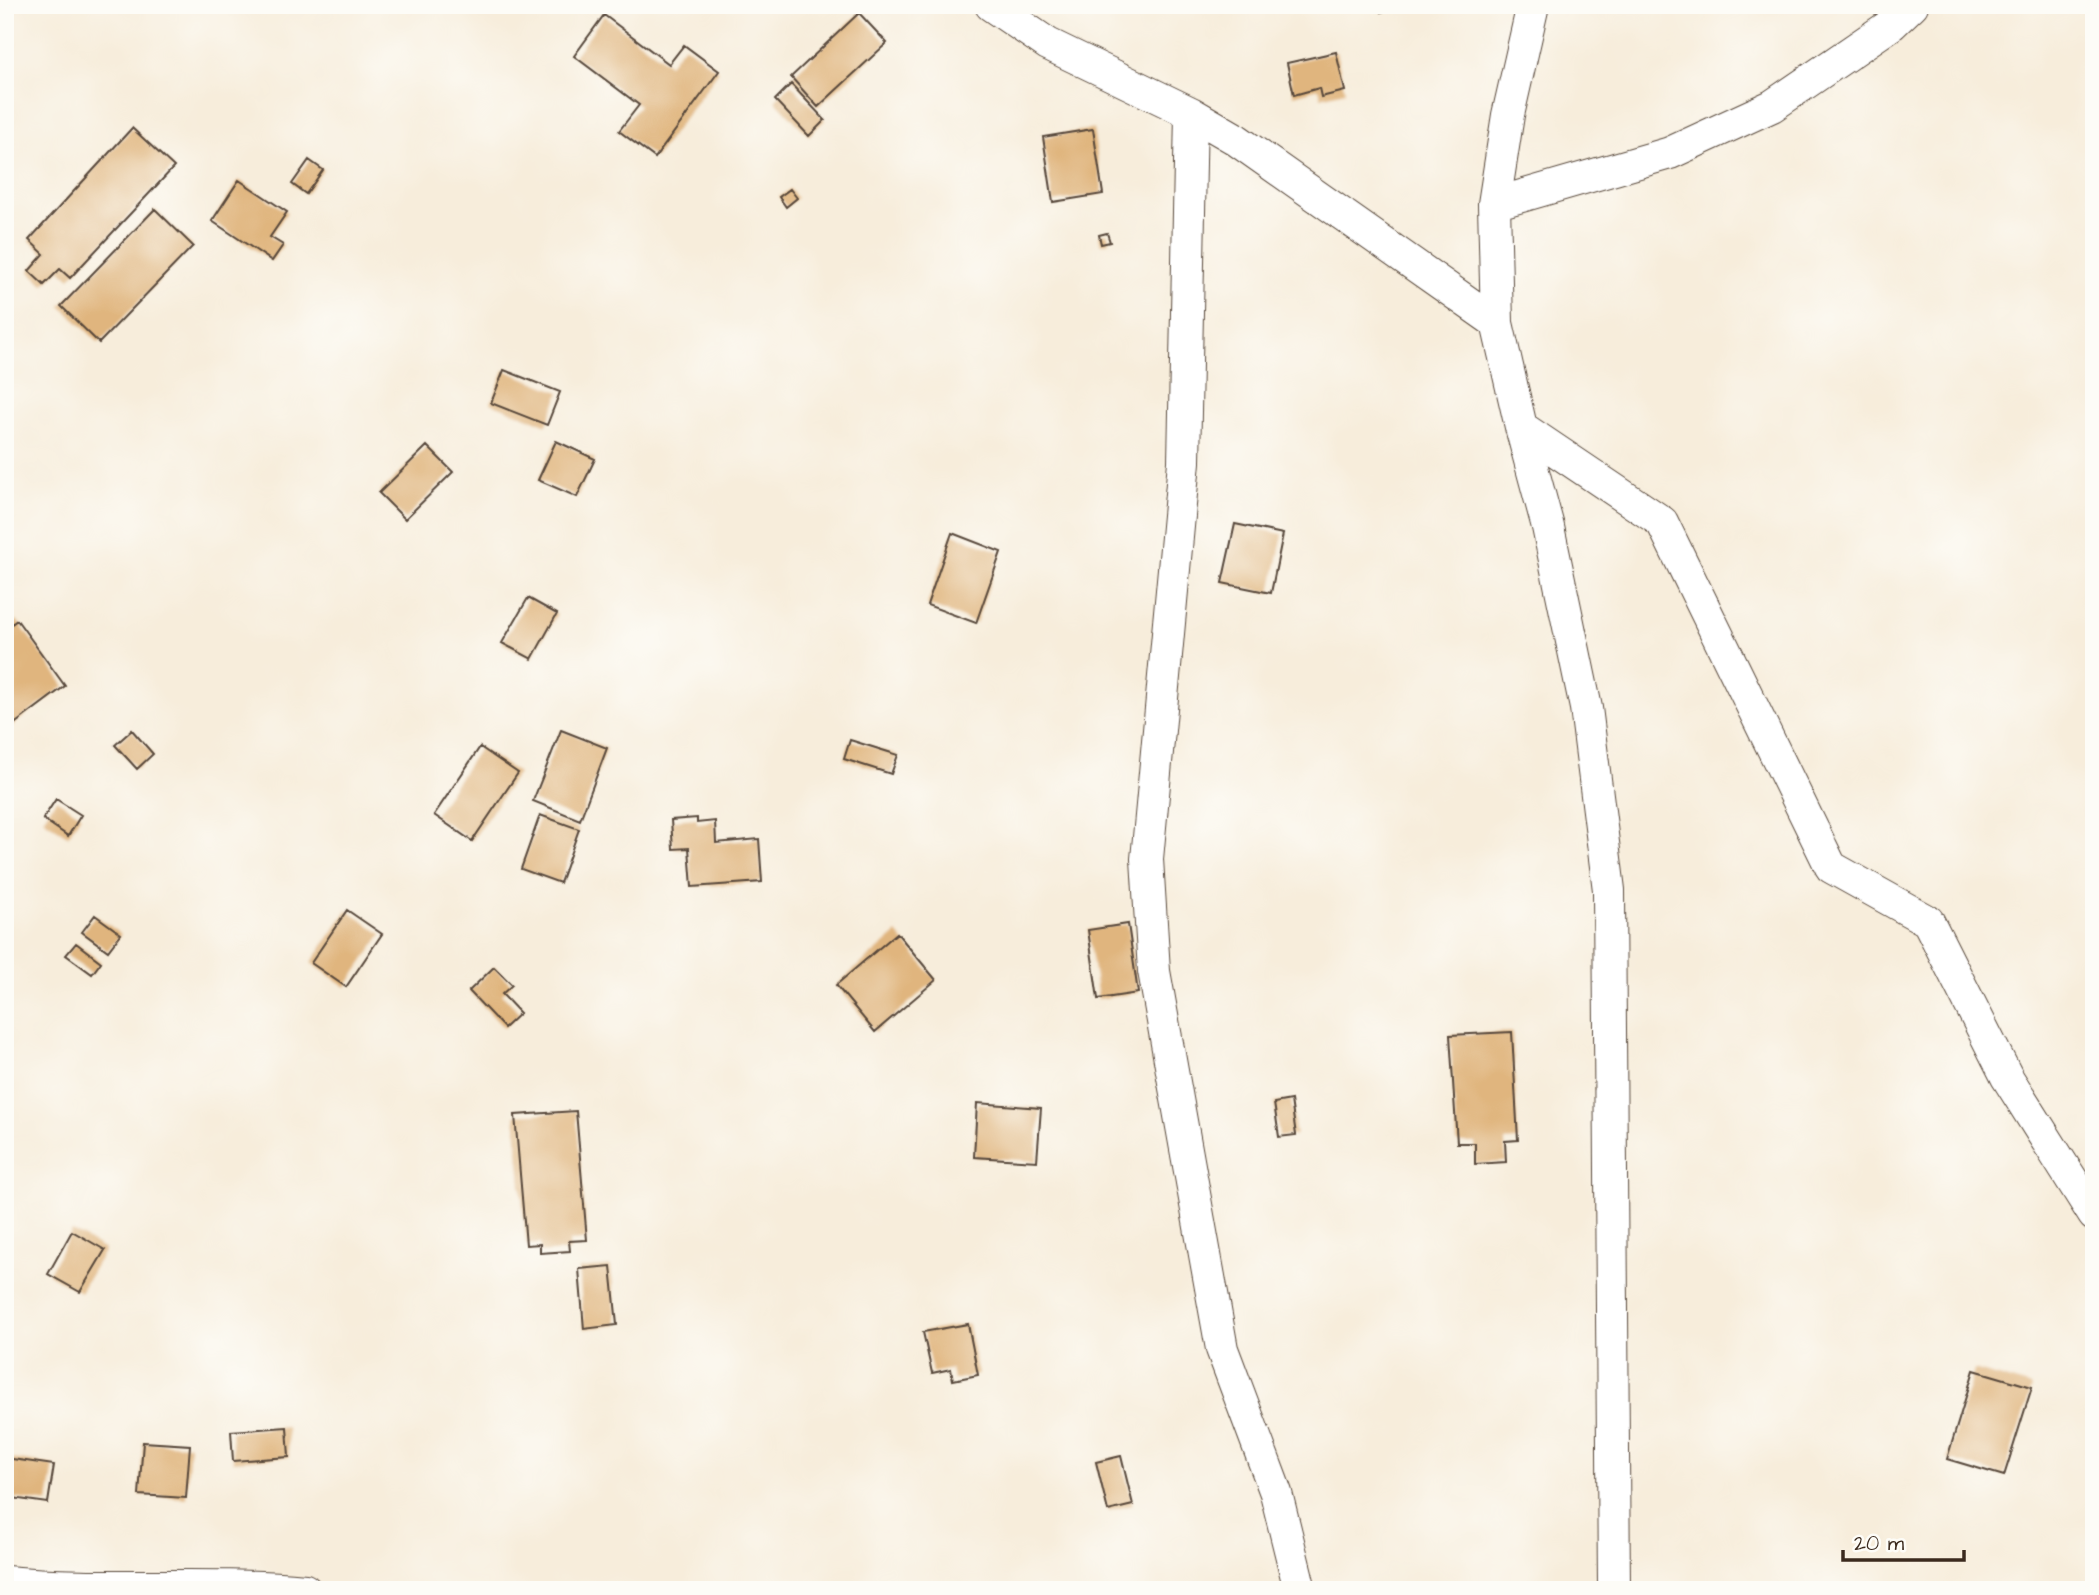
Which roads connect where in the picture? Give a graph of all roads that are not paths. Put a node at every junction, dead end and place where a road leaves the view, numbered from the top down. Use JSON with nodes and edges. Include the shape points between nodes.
{"nodes":[{"id":1,"x":991,"y":5,"type":"edge"},
{"id":2,"x":1533,"y":5,"type":"edge"},
{"id":3,"x":1912,"y":5,"type":"edge"},
{"id":4,"x":1191,"y":113,"type":"junction"},
{"id":5,"x":1494,"y":204,"type":"junction"},
{"id":6,"x":1496,"y":323,"type":"junction"},
{"id":7,"x":1521,"y":427,"type":"junction"},
{"id":8,"x":2094,"y":1215,"type":"edge"},
{"id":9,"x":5,"y":1582,"type":"edge"},
{"id":10,"x":305,"y":1590,"type":"edge"},
{"id":11,"x":1300,"y":1590,"type":"edge"},
{"id":12,"x":1614,"y":1590,"type":"edge"}],
"edges":[{"from":1,"to":4,"type":"street","via":[[1048,44]]},
{"from":2,"to":5,"type":"street"},
{"from":3,"to":5,"type":"street","via":[[1892,24],[1772,106],[1670,153]]},
{"from":4,"to":6,"type":"street","via":[[1234,138]]},
{"from":4,"to":11,"type":"street","via":[[1184,462],[1147,859],[1154,971],[1222,1349],[1276,1493]]},
{"from":5,"to":6,"type":"street"},
{"from":6,"to":7,"type":"street"},
{"from":7,"to":8,"type":"street","via":[[1662,522],[1831,867],[1928,921],[2007,1077]]},
{"from":7,"to":12,"type":"street","via":[[1548,527],[1586,708],[1609,890]]},
{"from":9,"to":10,"type":"street","via":[[79,1587],[251,1585]]}]}
